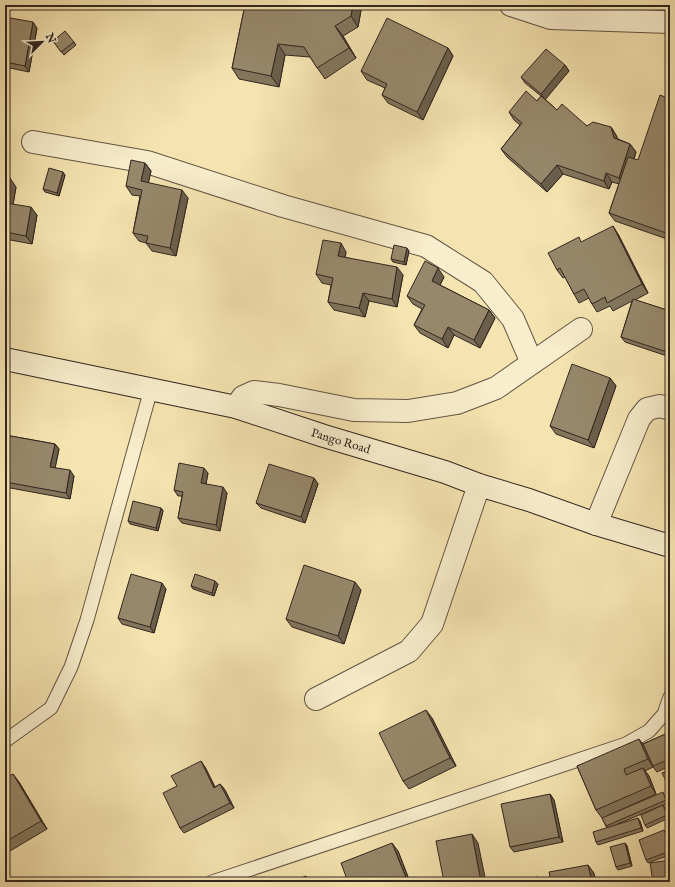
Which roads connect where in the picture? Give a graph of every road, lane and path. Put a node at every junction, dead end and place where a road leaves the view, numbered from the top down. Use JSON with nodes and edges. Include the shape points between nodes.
{"nodes":[{"id":1,"x":512,"y":5,"type":"edge"},
{"id":2,"x":670,"y":22,"type":"edge"},
{"id":3,"x":33,"y":142,"type":"dead end"},
{"id":4,"x":581,"y":329,"type":"dead end"},
{"id":5,"x":5,"y":359,"type":"edge"},
{"id":6,"x":532,"y":363,"type":"junction"},
{"id":7,"x":151,"y":389,"type":"junction"},
{"id":8,"x":236,"y":407,"type":"junction"},
{"id":9,"x":670,"y":409,"type":"edge"},
{"id":10,"x":479,"y":484,"type":"junction"},
{"id":11,"x":596,"y":524,"type":"junction"},
{"id":12,"x":670,"y":546,"type":"edge"},
{"id":13,"x":670,"y":697,"type":"edge"},
{"id":14,"x":316,"y":699,"type":"dead end"},
{"id":15,"x":5,"y":741,"type":"edge"},
{"id":16,"x":212,"y":882,"type":"edge"}],
"edges":[{"from":1,"to":2,"type":"street","via":[[551,18]]},
{"from":3,"to":6,"type":"street","via":[[147,162],[283,206],[426,246],[483,282],[513,319]]},
{"from":4,"to":6,"type":"street"},
{"from":5,"to":7,"type":"street","name":"Pango Road"},
{"from":6,"to":8,"type":"street","via":[[496,388],[457,403],[422,409],[354,410],[254,392],[243,397]]},
{"from":7,"to":8,"type":"street","name":"Pango Road"},
{"from":7,"to":15,"type":"lane","via":[[87,620],[71,667],[51,708]]},
{"from":8,"to":10,"type":"street","name":"Pango Road"},
{"from":9,"to":11,"type":"street","via":[[660,406],[647,409],[639,419]]},
{"from":10,"to":11,"type":"street","name":"Pango Road"},
{"from":10,"to":14,"type":"street","via":[[432,624],[409,651]]},
{"from":11,"to":12,"type":"street","name":"Pango Road"},
{"from":13,"to":16,"type":"lane","via":[[664,714],[649,731],[626,744]]}]}
